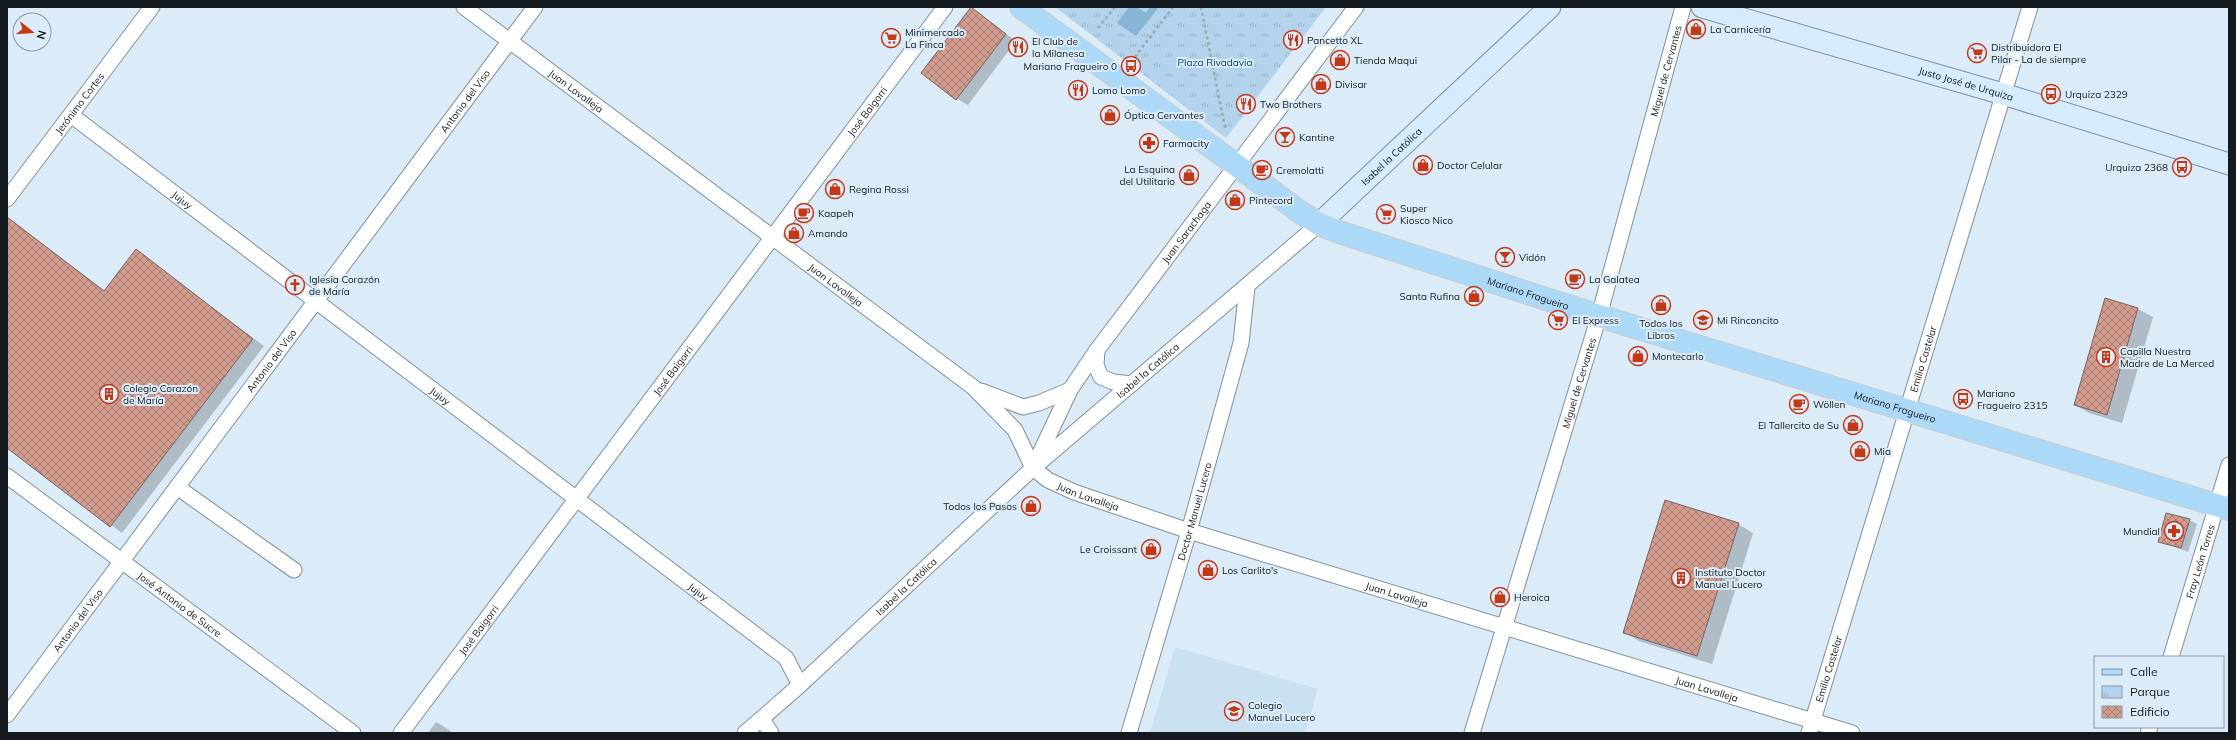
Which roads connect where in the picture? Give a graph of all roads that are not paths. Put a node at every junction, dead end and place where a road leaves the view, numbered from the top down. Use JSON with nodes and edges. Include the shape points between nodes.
{"nodes":[{"id":1,"x":152,"y":7,"type":"edge"},
{"id":2,"x":464,"y":7,"type":"edge"},
{"id":3,"x":535,"y":7,"type":"edge"},
{"id":4,"x":944,"y":7,"type":"edge"},
{"id":5,"x":1021,"y":7,"type":"edge"},
{"id":6,"x":1356,"y":7,"type":"edge"},
{"id":7,"x":1550,"y":7,"type":"edge"},
{"id":8,"x":1683,"y":7,"type":"edge"},
{"id":9,"x":1702,"y":7,"type":"edge"},
{"id":10,"x":2030,"y":7,"type":"edge"},
{"id":11,"x":510,"y":41,"type":"junction"},
{"id":12,"x":2003,"y":94,"type":"junction"},
{"id":13,"x":71,"y":115,"type":"junction"},
{"id":14,"x":2229,"y":164,"type":"edge"},
{"id":15,"x":1237,"y":167,"type":"junction"},
{"id":16,"x":7,"y":199,"type":"edge"},
{"id":17,"x":1319,"y":224,"type":"junction"},
{"id":18,"x":773,"y":236,"type":"junction"},
{"id":19,"x":1247,"y":287,"type":"junction"},
{"id":20,"x":316,"y":301,"type":"junction"},
{"id":21,"x":1599,"y":316,"type":"junction"},
{"id":22,"x":1097,"y":350,"type":"junction"},
{"id":23,"x":1132,"y":384,"type":"junction"},
{"id":24,"x":973,"y":387,"type":"junction"},
{"id":25,"x":1070,"y":390,"type":"junction"},
{"id":26,"x":1907,"y":411,"type":"junction"},
{"id":27,"x":2229,"y":465,"type":"edge"},
{"id":28,"x":1033,"y":468,"type":"junction"},
{"id":29,"x":7,"y":476,"type":"edge"},
{"id":30,"x":177,"y":487,"type":"junction"},
{"id":31,"x":576,"y":498,"type":"junction"},
{"id":32,"x":2223,"y":507,"type":"edge"},
{"id":33,"x":1189,"y":531,"type":"junction"},
{"id":34,"x":122,"y":561,"type":"junction"},
{"id":35,"x":294,"y":570,"type":"dead end"},
{"id":36,"x":1504,"y":627,"type":"junction"},
{"id":37,"x":2171,"y":656,"type":"edge"},
{"id":38,"x":800,"y":685,"type":"junction"},
{"id":39,"x":7,"y":715,"type":"edge"},
{"id":40,"x":762,"y":719,"type":"junction"},
{"id":41,"x":1811,"y":727,"type":"edge"},
{"id":42,"x":353,"y":733,"type":"edge"},
{"id":43,"x":401,"y":733,"type":"edge"},
{"id":44,"x":745,"y":733,"type":"edge"},
{"id":45,"x":771,"y":733,"type":"edge"},
{"id":46,"x":1129,"y":733,"type":"edge"},
{"id":47,"x":1472,"y":733,"type":"edge"},
{"id":48,"x":1852,"y":733,"type":"edge"}],
"edges":[{"from":1,"to":13,"type":"street","name":"Jerónimo Cortes"},
{"from":2,"to":11,"type":"street","name":"Juan Lavalleja"},
{"from":3,"to":11,"type":"street","name":"Antonio del Viso"},
{"from":4,"to":18,"type":"street","name":"José Baigorri"},
{"from":5,"to":15,"type":"main road","name":"Mariano Fragueiro"},
{"from":6,"to":15,"type":"street","name":"Juan Sarachaga"},
{"from":7,"to":17,"type":"street","name":"Isabel la Católica"},
{"from":8,"to":21,"type":"street","name":"Miguel de Cervantes"},
{"from":9,"to":12,"type":"street","name":"Justo José de Urquiza"},
{"from":10,"to":12,"type":"street","name":"Emilio Castelar"},
{"from":11,"to":18,"type":"street","name":"Juan Lavalleja"},
{"from":11,"to":20,"type":"street","name":"Antonio del Viso"},
{"from":12,"to":14,"type":"street","name":"Justo José de Urquiza"},
{"from":12,"to":26,"type":"street","name":"Emilio Castelar"},
{"from":13,"to":16,"type":"street","name":"Jerónimo Cortes"},
{"from":13,"to":20,"type":"street","name":"Jujuy"},
{"from":15,"to":17,"type":"main road","name":"Mariano Fragueiro"},
{"from":15,"to":22,"type":"street","name":"Juan Sarachaga"},
{"from":17,"to":19,"type":"street","name":"Isabel la Católica"},
{"from":17,"to":21,"type":"main road","name":"Mariano Fragueiro","via":[[1342,234]]},
{"from":18,"to":24,"type":"street","name":"Juan Lavalleja"},
{"from":18,"to":31,"type":"street","name":"José Baigorri"},
{"from":19,"to":23,"type":"street","name":"Isabel la Católica"},
{"from":19,"to":33,"type":"street","name":"Doctor Manuel Lucero","via":[[1240,343]]},
{"from":20,"to":30,"type":"street","name":"Antonio del Viso"},
{"from":20,"to":31,"type":"street","name":"Jujuy"},
{"from":21,"to":26,"type":"main road","name":"Mariano Fragueiro"},
{"from":21,"to":36,"type":"street","name":"Miguel de Cervantes"},
{"from":22,"to":23,"type":"street","via":[[1096,365],[1101,377],[1114,382]]},
{"from":22,"to":25,"type":"street","name":"Juan Sarachaga"},
{"from":23,"to":28,"type":"street","name":"Isabel la Católica"},
{"from":24,"to":25,"type":"street","via":[[1023,407]]},
{"from":24,"to":28,"type":"street","name":"Juan Lavalleja","via":[[1015,430]]},
{"from":25,"to":28,"type":"street","name":"Juan Sarachaga"},
{"from":26,"to":32,"type":"main road","name":"Mariano Fragueiro"},
{"from":26,"to":41,"type":"street","name":"Emilio Castelar"},
{"from":27,"to":32,"type":"street","name":"Fray León Torres"},
{"from":28,"to":33,"type":"street","name":"Juan Lavalleja","via":[[1048,480],[1069,490]]},
{"from":28,"to":38,"type":"street","name":"Isabel la Católica"},
{"from":29,"to":34,"type":"street","name":"José Antonio de Sucre"},
{"from":30,"to":34,"type":"street","name":"Antonio del Viso"},
{"from":30,"to":35,"type":"street"},
{"from":31,"to":38,"type":"street","name":"Jujuy","via":[[786,658]]},
{"from":31,"to":43,"type":"street","name":"José Baigorri"},
{"from":32,"to":37,"type":"street","name":"Fray León Torres"},
{"from":33,"to":36,"type":"street","name":"Juan Lavalleja"},
{"from":33,"to":46,"type":"street","name":"Doctor Manuel Lucero"},
{"from":34,"to":39,"type":"street","name":"Antonio del Viso"},
{"from":34,"to":42,"type":"street","name":"José Antonio de Sucre"},
{"from":36,"to":41,"type":"street","name":"Juan Lavalleja"},
{"from":36,"to":47,"type":"street","name":"Miguel de Cervantes"},
{"from":38,"to":40,"type":"street","name":"Isabel la Católica"},
{"from":40,"to":44,"type":"street","name":"Isabel la Católica"},
{"from":40,"to":45,"type":"street"},
{"from":41,"to":48,"type":"street","name":"Juan Lavalleja"}]}
